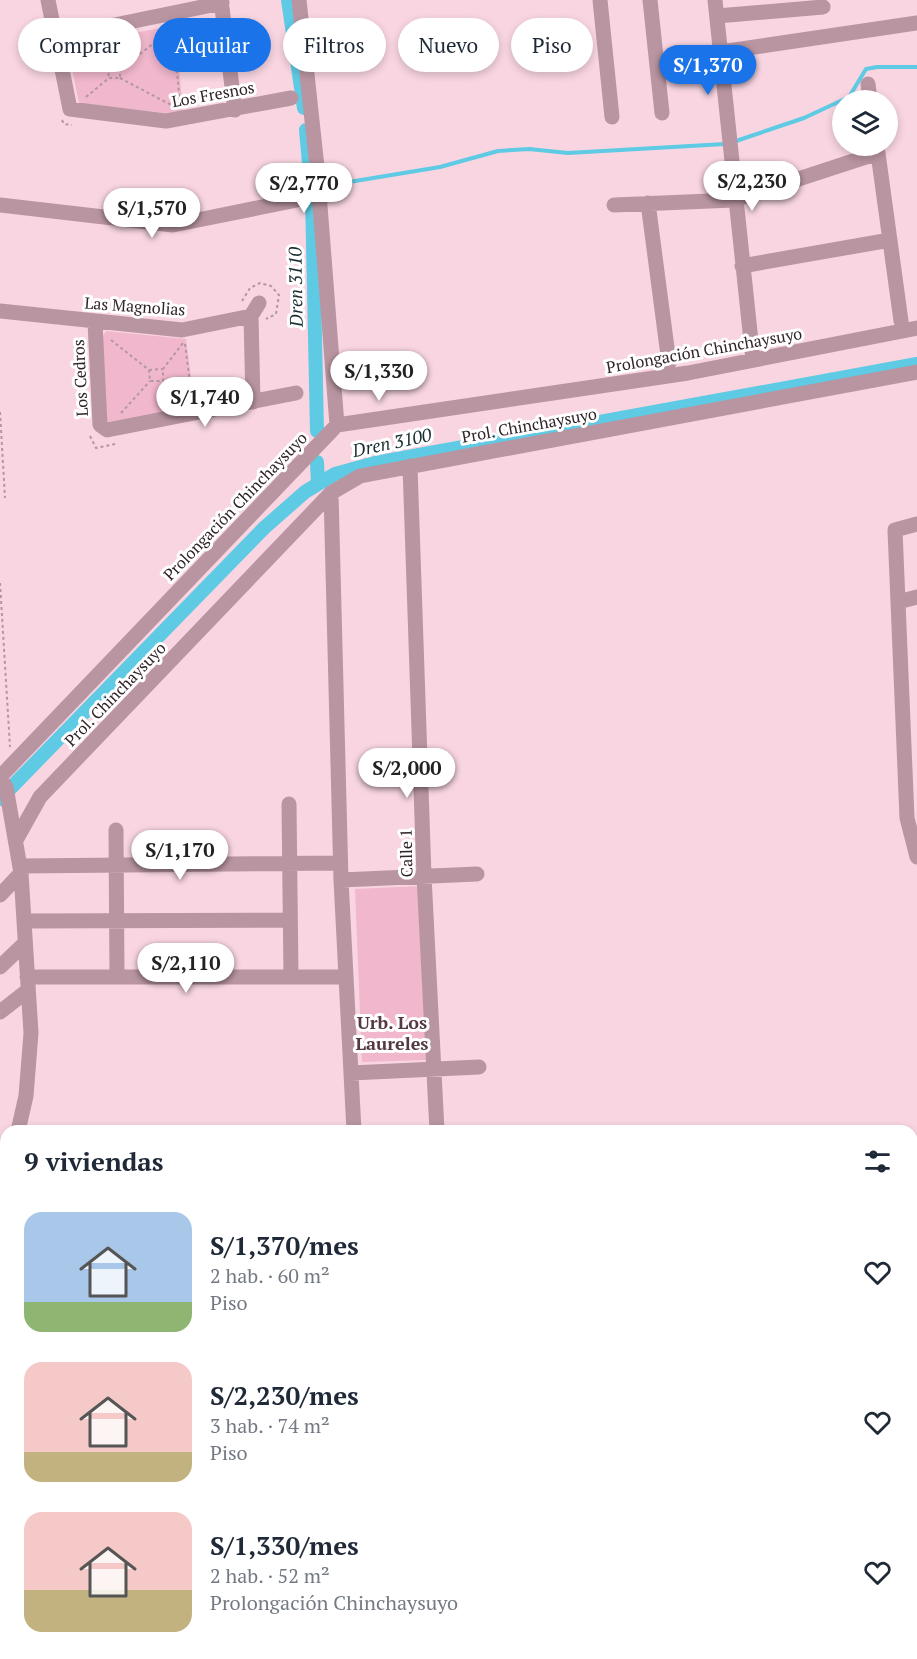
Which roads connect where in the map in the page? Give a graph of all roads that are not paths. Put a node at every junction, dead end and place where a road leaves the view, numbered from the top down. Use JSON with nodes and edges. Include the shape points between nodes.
{"nodes":[{"id":1,"x":48,"y":0,"type":"edge"},
{"id":2,"x":299,"y":0,"type":"edge"},
{"id":3,"x":600,"y":0,"type":"edge"},
{"id":4,"x":650,"y":0,"type":"edge"},
{"id":5,"x":715,"y":0,"type":"edge"},
{"id":6,"x":222,"y":1,"type":"edge"},
{"id":7,"x":774,"y":5,"type":"edge"},
{"id":8,"x":823,"y":7,"type":"dead end"},
{"id":9,"x":717,"y":16,"type":"junction"},
{"id":10,"x":52,"y":18,"type":"edge"},
{"id":11,"x":141,"y":19,"type":"edge"},
{"id":12,"x":917,"y":23,"type":"edge"},
{"id":13,"x":721,"y":52,"type":"junction"},
{"id":14,"x":66,"y":72,"type":"edge"},
{"id":15,"x":868,"y":84,"type":"dead end"},
{"id":16,"x":869,"y":90,"type":"edge"},
{"id":17,"x":291,"y":98,"type":"dead end"},
{"id":18,"x":235,"y":110,"type":"junction"},
{"id":19,"x":662,"y":113,"type":"dead end"},
{"id":20,"x":612,"y":117,"type":"dead end"},
{"id":21,"x":857,"y":156,"type":"edge"},
{"id":22,"x":878,"y":156,"type":"edge"},
{"id":23,"x":302,"y":199,"type":"dead end"},
{"id":24,"x":734,"y":200,"type":"junction"},
{"id":25,"x":648,"y":203,"type":"junction"},
{"id":26,"x":0,"y":205,"type":"edge"},
{"id":27,"x":614,"y":205,"type":"dead end"},
{"id":28,"x":890,"y":240,"type":"junction"},
{"id":29,"x":742,"y":266,"type":"junction"},
{"id":30,"x":0,"y":311,"type":"edge"},
{"id":31,"x":901,"y":321,"type":"dead end"},
{"id":32,"x":95,"y":322,"type":"junction"},
{"id":33,"x":917,"y":328,"type":"edge"},
{"id":34,"x":753,"y":360,"type":"junction"},
{"id":35,"x":669,"y":363,"type":"dead end"},
{"id":36,"x":917,"y":372,"type":"edge"},
{"id":37,"x":296,"y":393,"type":"dead end"},
{"id":38,"x":253,"y":402,"type":"junction"},
{"id":39,"x":337,"y":425,"type":"junction"},
{"id":40,"x":410,"y":466,"type":"junction"},
{"id":41,"x":331,"y":493,"type":"junction"},
{"id":42,"x":917,"y":524,"type":"edge"},
{"id":43,"x":917,"y":597,"type":"edge"},
{"id":44,"x":898,"y":602,"type":"junction"},
{"id":45,"x":917,"y":674,"type":"edge"},
{"id":46,"x":902,"y":678,"type":"junction"},
{"id":47,"x":2,"y":781,"type":"edge"},
{"id":48,"x":289,"y":804,"type":"dead end"},
{"id":49,"x":912,"y":816,"type":"edge"},
{"id":50,"x":116,"y":830,"type":"dead end"},
{"id":51,"x":16,"y":840,"type":"junction"},
{"id":52,"x":917,"y":857,"type":"edge"},
{"id":53,"x":289,"y":863,"type":"junction"},
{"id":54,"x":340,"y":863,"type":"junction"},
{"id":55,"x":116,"y":865,"type":"junction"},
{"id":56,"x":21,"y":869,"type":"junction"},
{"id":57,"x":477,"y":874,"type":"dead end"},
{"id":58,"x":424,"y":876,"type":"junction"},
{"id":59,"x":341,"y":880,"type":"junction"},
{"id":60,"x":0,"y":895,"type":"edge"},
{"id":61,"x":117,"y":920,"type":"junction"},
{"id":62,"x":290,"y":920,"type":"junction"},
{"id":63,"x":24,"y":921,"type":"junction"},
{"id":64,"x":25,"y":943,"type":"junction"},
{"id":65,"x":0,"y":967,"type":"edge"},
{"id":66,"x":117,"y":977,"type":"junction"},
{"id":67,"x":291,"y":977,"type":"junction"},
{"id":68,"x":346,"y":977,"type":"junction"},
{"id":69,"x":27,"y":984,"type":"junction"},
{"id":70,"x":0,"y":1012,"type":"edge"},
{"id":71,"x":479,"y":1067,"type":"dead end"},
{"id":72,"x":436,"y":1070,"type":"junction"},
{"id":73,"x":351,"y":1073,"type":"junction"},
{"id":74,"x":19,"y":1125,"type":"edge"},
{"id":75,"x":354,"y":1125,"type":"edge"},
{"id":76,"x":437,"y":1125,"type":"edge"}],
"edges":[{"from":1,"to":10,"type":"street"},
{"from":2,"to":39,"type":"street","via":[[317,166]]},
{"from":3,"to":20,"type":"street"},
{"from":4,"to":19,"type":"street"},
{"from":5,"to":9,"type":"street"},
{"from":6,"to":11,"type":"street"},
{"from":6,"to":18,"type":"street"},
{"from":7,"to":8,"type":"street"},
{"from":7,"to":9,"type":"street"},
{"from":9,"to":13,"type":"street"},
{"from":12,"to":13,"type":"street"},
{"from":13,"to":24,"type":"street"},
{"from":14,"to":18,"type":"street","name":"Los Fresnos","via":[[75,106],[166,121]]},
{"from":15,"to":16,"type":"street"},
{"from":17,"to":18,"type":"street","name":"Los Fresnos"},
{"from":21,"to":24,"type":"street"},
{"from":22,"to":28,"type":"street"},
{"from":23,"to":26,"type":"street","via":[[173,225]]},
{"from":24,"to":25,"type":"street"},
{"from":24,"to":29,"type":"street"},
{"from":25,"to":27,"type":"street"},
{"from":25,"to":35,"type":"street"},
{"from":28,"to":29,"type":"street"},
{"from":28,"to":31,"type":"street"},
{"from":29,"to":34,"type":"street"},
{"from":30,"to":32,"type":"street","name":"Las Magnolias"},
{"from":32,"to":38,"type":"street","name":"Las Magnolias","via":[[182,330],[255,310]]},
{"from":32,"to":38,"type":"street","name":"Los Cedros","via":[[100,425],[107,430]]},
{"from":33,"to":34,"type":"street","name":"Prolongación Chinchaysuyo"},
{"from":34,"to":39,"type":"street","name":"Prolongación Chinchaysuyo"},
{"from":36,"to":40,"type":"street","name":"Prol. Chinchaysuyo"},
{"from":37,"to":38,"type":"street"},
{"from":39,"to":47,"type":"street","name":"Prolongación Chinchaysuyo","via":[[12,764]]},
{"from":40,"to":41,"type":"street","name":"Prol. Chinchaysuyo","via":[[360,476]]},
{"from":40,"to":58,"type":"street","name":"Calle 1"},
{"from":41,"to":51,"type":"street","name":"Prol. Chinchaysuyo","via":[[40,797]]},
{"from":41,"to":54,"type":"street"},
{"from":42,"to":44,"type":"street","via":[[895,530]]},
{"from":43,"to":44,"type":"street"},
{"from":44,"to":46,"type":"street"},
{"from":45,"to":46,"type":"street"},
{"from":46,"to":49,"type":"street"},
{"from":47,"to":51,"type":"street"},
{"from":48,"to":53,"type":"street"},
{"from":49,"to":52,"type":"street"},
{"from":50,"to":55,"type":"street"},
{"from":51,"to":56,"type":"street"},
{"from":53,"to":54,"type":"street"},
{"from":53,"to":55,"type":"street"},
{"from":53,"to":62,"type":"street"},
{"from":54,"to":59,"type":"street"},
{"from":55,"to":56,"type":"street"},
{"from":55,"to":61,"type":"street"},
{"from":56,"to":60,"type":"street"},
{"from":56,"to":63,"type":"street"},
{"from":57,"to":58,"type":"street"},
{"from":58,"to":59,"type":"street"},
{"from":58,"to":72,"type":"street","name":"Calle 1"},
{"from":59,"to":68,"type":"street"},
{"from":61,"to":62,"type":"street"},
{"from":61,"to":63,"type":"street"},
{"from":61,"to":66,"type":"street"},
{"from":62,"to":67,"type":"street"},
{"from":63,"to":64,"type":"street"},
{"from":64,"to":65,"type":"street"},
{"from":64,"to":69,"type":"street"},
{"from":66,"to":67,"type":"street"},
{"from":66,"to":69,"type":"street"},
{"from":67,"to":68,"type":"street"},
{"from":68,"to":73,"type":"street"},
{"from":69,"to":70,"type":"street"},
{"from":69,"to":74,"type":"street","via":[[31,1054]]},
{"from":71,"to":72,"type":"street"},
{"from":72,"to":73,"type":"street"},
{"from":72,"to":76,"type":"street","name":"Calle 1"},
{"from":73,"to":75,"type":"street"}]}
